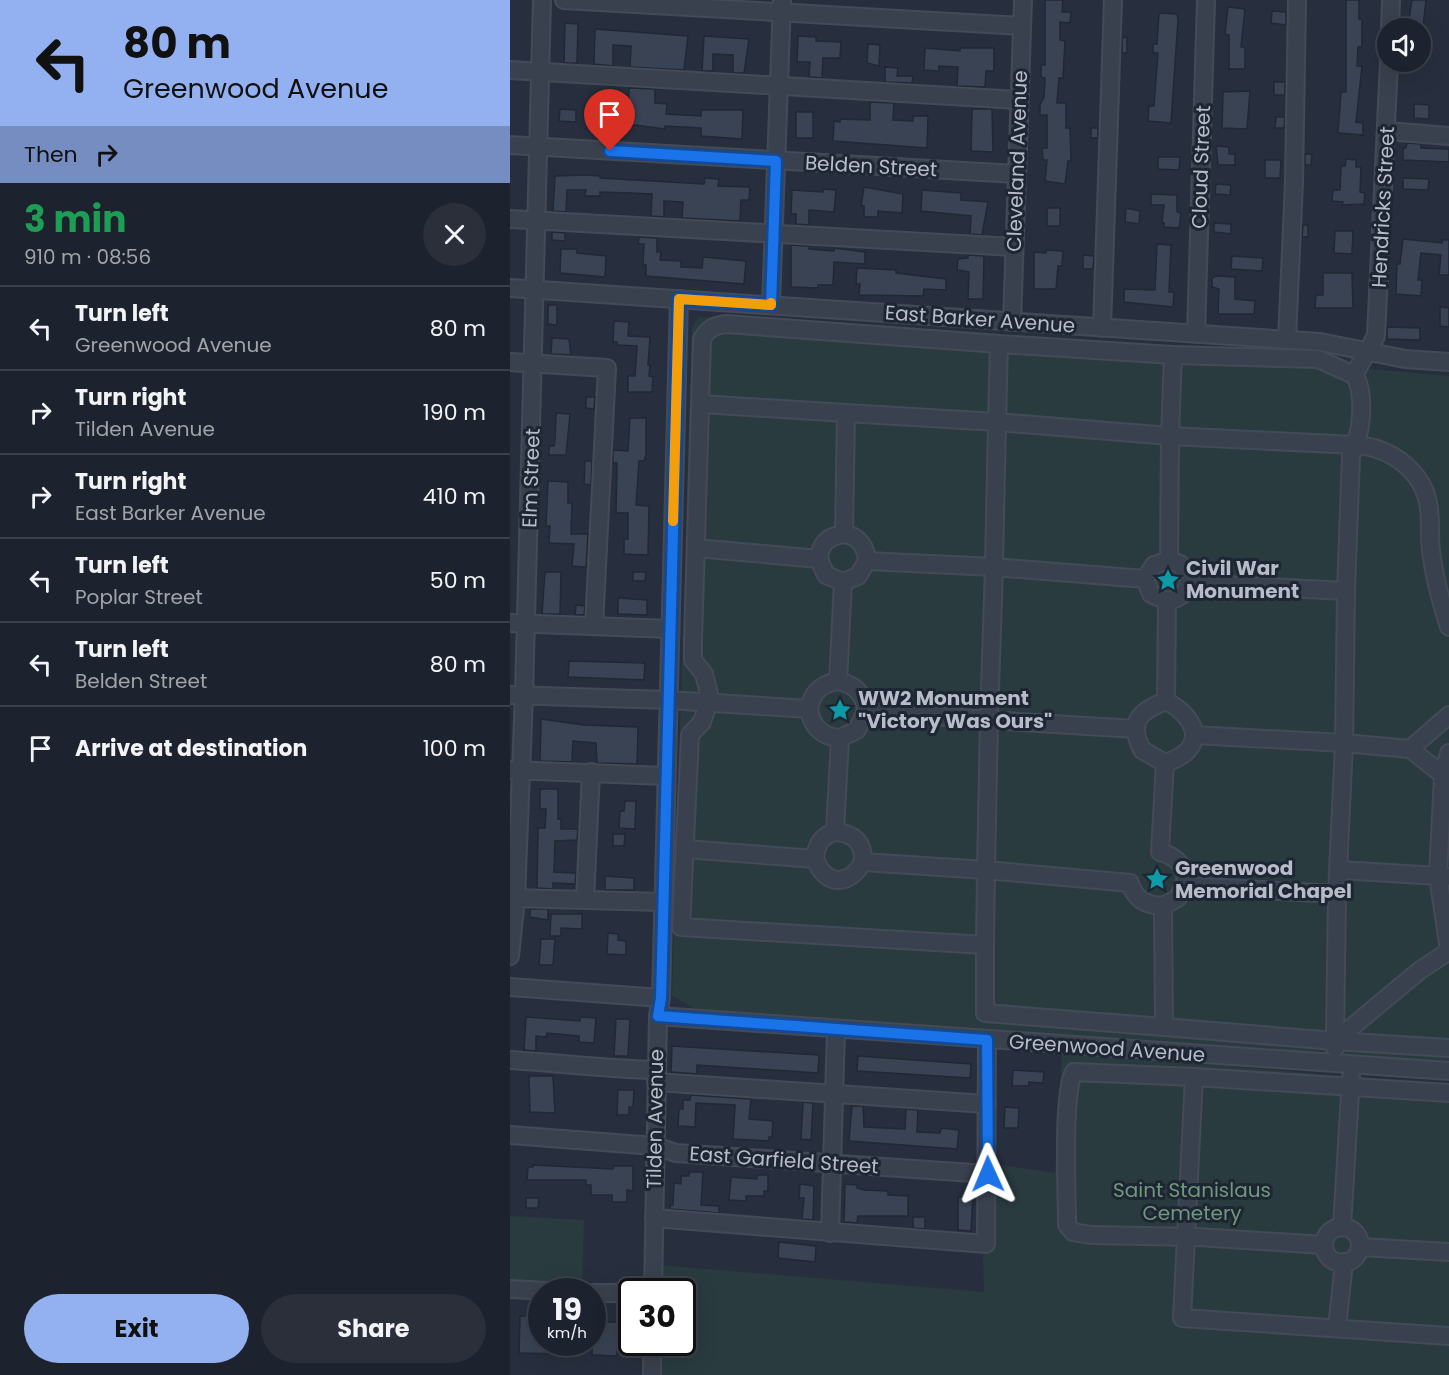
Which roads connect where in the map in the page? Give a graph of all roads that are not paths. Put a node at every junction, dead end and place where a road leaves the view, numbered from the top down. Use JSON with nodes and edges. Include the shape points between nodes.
{"nodes":[{"id":1,"x":542,"y":0,"type":"edge"},
{"id":2,"x":564,"y":0,"type":"edge"},
{"id":3,"x":1023,"y":0,"type":"edge"},
{"id":4,"x":1113,"y":0,"type":"edge"},
{"id":5,"x":1206,"y":0,"type":"edge"},
{"id":6,"x":1297,"y":0,"type":"edge"},
{"id":7,"x":1390,"y":0,"type":"edge"},
{"id":8,"x":782,"y":7,"type":"edge"},
{"id":9,"x":1390,"y":18,"type":"edge"},
{"id":10,"x":1022,"y":26,"type":"junction"},
{"id":11,"x":510,"y":70,"type":"edge"},
{"id":12,"x":540,"y":72,"type":"junction"},
{"id":13,"x":1389,"y":72,"type":"edge"},
{"id":14,"x":779,"y":85,"type":"junction"},
{"id":15,"x":1019,"y":100,"type":"junction"},
{"id":16,"x":1387,"y":131,"type":"junction"},
{"id":17,"x":1449,"y":136,"type":"edge"},
{"id":18,"x":510,"y":145,"type":"edge"},
{"id":19,"x":538,"y":146,"type":"junction"},
{"id":20,"x":776,"y":161,"type":"junction"},
{"id":21,"x":1017,"y":174,"type":"junction"},
{"id":22,"x":510,"y":219,"type":"edge"},
{"id":23,"x":537,"y":220,"type":"junction"},
{"id":24,"x":774,"y":234,"type":"junction"},
{"id":25,"x":1014,"y":248,"type":"junction"},
{"id":26,"x":510,"y":288,"type":"edge"},
{"id":27,"x":536,"y":290,"type":"junction"},
{"id":28,"x":679,"y":299,"type":"junction"},
{"id":29,"x":771,"y":305,"type":"junction"},
{"id":30,"x":1012,"y":322,"type":"junction"},
{"id":31,"x":1102,"y":328,"type":"junction"},
{"id":32,"x":1196,"y":334,"type":"junction"},
{"id":33,"x":1287,"y":340,"type":"junction"},
{"id":34,"x":999,"y":344,"type":"junction"},
{"id":35,"x":1367,"y":351,"type":"junction"},
{"id":36,"x":1173,"y":355,"type":"junction"},
{"id":37,"x":510,"y":362,"type":"edge"},
{"id":38,"x":534,"y":363,"type":"junction"},
{"id":39,"x":1449,"y":363,"type":"edge"},
{"id":40,"x":1354,"y":375,"type":"junction"},
{"id":41,"x":701,"y":404,"type":"junction"},
{"id":42,"x":846,"y":413,"type":"junction"},
{"id":43,"x":997,"y":422,"type":"junction"},
{"id":44,"x":1170,"y":436,"type":"junction"},
{"id":45,"x":1355,"y":445,"type":"junction"},
{"id":46,"x":844,"y":534,"type":"junction"},
{"id":47,"x":696,"y":548,"type":"junction"},
{"id":48,"x":819,"y":559,"type":"junction"},
{"id":49,"x":1169,"y":560,"type":"junction"},
{"id":50,"x":867,"y":561,"type":"junction"},
{"id":51,"x":994,"y":567,"type":"junction"},
{"id":52,"x":1145,"y":579,"type":"junction"},
{"id":53,"x":843,"y":582,"type":"junction"},
{"id":54,"x":1189,"y":583,"type":"junction"},
{"id":55,"x":1442,"y":585,"type":"edge"},
{"id":56,"x":1346,"y":591,"type":"junction"},
{"id":57,"x":1167,"y":601,"type":"junction"},
{"id":58,"x":518,"y":624,"type":"edge"},
{"id":59,"x":594,"y":626,"type":"junction"},
{"id":60,"x":1449,"y":627,"type":"edge"},
{"id":61,"x":670,"y":629,"type":"junction"},
{"id":62,"x":838,"y":681,"type":"junction"},
{"id":63,"x":517,"y":695,"type":"edge"},
{"id":64,"x":668,"y":700,"type":"junction"},
{"id":65,"x":1166,"y":701,"type":"junction"},
{"id":66,"x":709,"y":702,"type":"junction"},
{"id":67,"x":809,"y":710,"type":"junction"},
{"id":68,"x":866,"y":711,"type":"junction"},
{"id":69,"x":1449,"y":715,"type":"edge"},
{"id":70,"x":989,"y":720,"type":"junction"},
{"id":71,"x":1136,"y":729,"type":"junction"},
{"id":72,"x":1194,"y":735,"type":"junction"},
{"id":73,"x":840,"y":738,"type":"junction"},
{"id":74,"x":1344,"y":744,"type":"junction"},
{"id":75,"x":1410,"y":749,"type":"junction"},
{"id":76,"x":1449,"y":753,"type":"edge"},
{"id":77,"x":1165,"y":763,"type":"junction"},
{"id":78,"x":516,"y":770,"type":"edge"},
{"id":79,"x":591,"y":772,"type":"junction"},
{"id":80,"x":1443,"y":775,"type":"junction"},
{"id":81,"x":666,"y":776,"type":"junction"},
{"id":82,"x":1445,"y":798,"type":"edge"},
{"id":83,"x":835,"y":832,"type":"junction"},
{"id":84,"x":685,"y":849,"type":"junction"},
{"id":85,"x":815,"y":859,"type":"junction"},
{"id":86,"x":863,"y":862,"type":"junction"},
{"id":87,"x":986,"y":870,"type":"junction"},
{"id":88,"x":1340,"y":870,"type":"junction"},
{"id":89,"x":1444,"y":877,"type":"edge"},
{"id":90,"x":1185,"y":886,"type":"junction"},
{"id":91,"x":1337,"y":894,"type":"junction"},
{"id":92,"x":513,"y":898,"type":"edge"},
{"id":93,"x":585,"y":900,"type":"junction"},
{"id":94,"x":663,"y":902,"type":"junction"},
{"id":95,"x":1163,"y":906,"type":"junction"},
{"id":96,"x":985,"y":945,"type":"junction"},
{"id":97,"x":1449,"y":951,"type":"edge"},
{"id":98,"x":510,"y":956,"type":"edge"},
{"id":99,"x":510,"y":987,"type":"edge"},
{"id":100,"x":661,"y":998,"type":"junction"},
{"id":101,"x":658,"y":1016,"type":"junction"},
{"id":102,"x":1164,"y":1026,"type":"junction"},
{"id":103,"x":836,"y":1029,"type":"junction"},
{"id":104,"x":987,"y":1040,"type":"junction"},
{"id":105,"x":1335,"y":1041,"type":"junction"},
{"id":106,"x":1449,"y":1048,"type":"edge"},
{"id":107,"x":510,"y":1060,"type":"edge"},
{"id":108,"x":1334,"y":1063,"type":"junction"},
{"id":109,"x":1352,"y":1064,"type":"junction"},
{"id":110,"x":1449,"y":1071,"type":"edge"},
{"id":111,"x":656,"y":1076,"type":"junction"},
{"id":112,"x":1194,"y":1077,"type":"junction"},
{"id":113,"x":1350,"y":1086,"type":"junction"},
{"id":114,"x":835,"y":1092,"type":"junction"},
{"id":115,"x":1449,"y":1093,"type":"edge"},
{"id":116,"x":987,"y":1104,"type":"junction"},
{"id":117,"x":510,"y":1135,"type":"edge"},
{"id":118,"x":655,"y":1146,"type":"junction"},
{"id":119,"x":834,"y":1164,"type":"junction"},
{"id":120,"x":988,"y":1174,"type":"junction"},
{"id":121,"x":654,"y":1218,"type":"junction"},
{"id":122,"x":1342,"y":1227,"type":"junction"},
{"id":123,"x":830,"y":1233,"type":"junction"},
{"id":124,"x":1185,"y":1237,"type":"junction"},
{"id":125,"x":1324,"y":1245,"type":"junction"},
{"id":126,"x":1360,"y":1247,"type":"junction"},
{"id":127,"x":1449,"y":1252,"type":"edge"},
{"id":128,"x":1344,"y":1262,"type":"junction"},
{"id":129,"x":652,"y":1278,"type":"edge"},
{"id":130,"x":510,"y":1288,"type":"edge"},
{"id":131,"x":528,"y":1289,"type":"edge"},
{"id":132,"x":1337,"y":1328,"type":"junction"},
{"id":133,"x":1449,"y":1336,"type":"edge"},
{"id":134,"x":652,"y":1356,"type":"edge"},
{"id":135,"x":652,"y":1375,"type":"edge"}],
"edges":[{"from":1,"to":12,"type":"street","name":"Elm Street"},
{"from":2,"to":8,"type":"street"},
{"from":3,"to":10,"type":"street","name":"Cleveland Avenue"},
{"from":4,"to":31,"type":"street"},
{"from":5,"to":32,"type":"street","name":"Cloud Street"},
{"from":6,"to":33,"type":"street"},
{"from":7,"to":9,"type":"street"},
{"from":8,"to":10,"type":"street"},
{"from":8,"to":14,"type":"street"},
{"from":10,"to":15,"type":"street","name":"Cleveland Avenue"},
{"from":11,"to":12,"type":"street"},
{"from":12,"to":14,"type":"street"},
{"from":12,"to":19,"type":"street","name":"Elm Street"},
{"from":13,"to":16,"type":"street","name":"Hendricks Street"},
{"from":14,"to":15,"type":"street"},
{"from":14,"to":20,"type":"street"},
{"from":15,"to":21,"type":"street","name":"Cleveland Avenue"},
{"from":16,"to":17,"type":"street"},
{"from":16,"to":35,"type":"street","name":"Hendricks Street","via":[[1376,336]]},
{"from":18,"to":19,"type":"street","name":"Belden Street"},
{"from":19,"to":20,"type":"street","name":"Belden Street"},
{"from":19,"to":23,"type":"street","name":"Elm Street"},
{"from":20,"to":21,"type":"street","name":"Belden Street"},
{"from":20,"to":24,"type":"street"},
{"from":21,"to":25,"type":"street","name":"Cleveland Avenue"},
{"from":22,"to":23,"type":"street"},
{"from":23,"to":24,"type":"street"},
{"from":23,"to":27,"type":"street","name":"Elm Street"},
{"from":24,"to":25,"type":"street"},
{"from":24,"to":29,"type":"street"},
{"from":25,"to":30,"type":"street","name":"Cleveland Avenue"},
{"from":26,"to":27,"type":"street","name":"East Barker Avenue"},
{"from":27,"to":28,"type":"street","name":"East Barker Avenue"},
{"from":27,"to":38,"type":"street","name":"Elm Street"},
{"from":28,"to":29,"type":"street","name":"East Barker Avenue"},
{"from":28,"to":61,"type":"street","name":"Tilden Avenue"},
{"from":29,"to":30,"type":"street","name":"East Barker Avenue"},
{"from":30,"to":31,"type":"street","name":"East Barker Avenue"},
{"from":31,"to":32,"type":"street","name":"East Barker Avenue"},
{"from":32,"to":33,"type":"street","name":"East Barker Avenue"},
{"from":33,"to":35,"type":"street","name":"East Barker Avenue"},
{"from":34,"to":36,"type":"street"},
{"from":34,"to":41,"type":"street","via":[[716,325],[702,339]]},
{"from":34,"to":43,"type":"street"},
{"from":35,"to":39,"type":"street","name":"East Barker Avenue"},
{"from":35,"to":40,"type":"street","name":"Hendricks Street"},
{"from":36,"to":40,"type":"street","via":[[1318,359]]},
{"from":36,"to":44,"type":"street"},
{"from":37,"to":38,"type":"street"},
{"from":38,"to":58,"type":"street","name":"Elm Street"},
{"from":38,"to":59,"type":"street","via":[[607,368]]},
{"from":40,"to":45,"type":"street","via":[[1360,391],[1359,436]]},
{"from":41,"to":42,"type":"street"},
{"from":41,"to":47,"type":"street"},
{"from":42,"to":43,"type":"street"},
{"from":42,"to":46,"type":"street"},
{"from":43,"to":44,"type":"street"},
{"from":43,"to":51,"type":"street"},
{"from":44,"to":45,"type":"street"},
{"from":44,"to":49,"type":"street"},
{"from":45,"to":55,"type":"street","via":[[1372,447],[1398,459],[1424,489],[1430,510],[1429,542]]},
{"from":45,"to":56,"type":"street","via":[[1351,456]]},
{"from":46,"to":48,"type":"street","via":[[828,538]]},
{"from":46,"to":50,"type":"street","via":[[860,541]]},
{"from":47,"to":48,"type":"street"},
{"from":47,"to":66,"type":"street","via":[[693,660],[704,674]]},
{"from":48,"to":53,"type":"street","via":[[826,575]]},
{"from":49,"to":52,"type":"street","via":[[1154,565]]},
{"from":49,"to":54,"type":"street","via":[[1184,568]]},
{"from":50,"to":51,"type":"street"},
{"from":50,"to":53,"type":"street","via":[[858,576]]},
{"from":51,"to":52,"type":"street"},
{"from":51,"to":70,"type":"street"},
{"from":52,"to":57,"type":"street","via":[[1151,594]]},
{"from":53,"to":62,"type":"street"},
{"from":54,"to":56,"type":"street"},
{"from":54,"to":57,"type":"street","via":[[1182,596]]},
{"from":55,"to":60,"type":"street"},
{"from":56,"to":74,"type":"street"},
{"from":57,"to":65,"type":"street"},
{"from":58,"to":59,"type":"street"},
{"from":58,"to":63,"type":"street","name":"Elm Street"},
{"from":59,"to":61,"type":"street"},
{"from":61,"to":64,"type":"street","name":"Tilden Avenue"},
{"from":62,"to":67,"type":"street","via":[[818,689],[810,700]]},
{"from":62,"to":68,"type":"street","via":[[850,684],[860,693]]},
{"from":63,"to":64,"type":"street"},
{"from":63,"to":78,"type":"street","name":"Elm Street"},
{"from":64,"to":66,"type":"street"},
{"from":64,"to":81,"type":"street","name":"Tilden Avenue"},
{"from":65,"to":71,"type":"street","via":[[1146,709]]},
{"from":65,"to":72,"type":"street","via":[[1191,720]]},
{"from":66,"to":67,"type":"street"},
{"from":66,"to":84,"type":"street","via":[[702,722],[690,735]]},
{"from":67,"to":73,"type":"street","via":[[818,731]]},
{"from":68,"to":70,"type":"street"},
{"from":68,"to":73,"type":"street","via":[[857,730]]},
{"from":69,"to":75,"type":"street"},
{"from":70,"to":71,"type":"street"},
{"from":70,"to":87,"type":"street"},
{"from":71,"to":77,"type":"street","via":[[1142,750]]},
{"from":72,"to":74,"type":"street"},
{"from":72,"to":77,"type":"street","via":[[1192,745],[1181,758]]},
{"from":73,"to":83,"type":"street"},
{"from":74,"to":75,"type":"street"},
{"from":74,"to":88,"type":"street"},
{"from":75,"to":80,"type":"street"},
{"from":76,"to":80,"type":"street"},
{"from":77,"to":90,"type":"street","via":[[1160,852],[1181,863]]},
{"from":78,"to":79,"type":"street"},
{"from":78,"to":92,"type":"street","name":"Elm Street"},
{"from":79,"to":81,"type":"street"},
{"from":79,"to":93,"type":"street"},
{"from":80,"to":82,"type":"street"},
{"from":81,"to":94,"type":"street","name":"Tilden Avenue"},
{"from":82,"to":89,"type":"street"},
{"from":83,"to":85,"type":"street","via":[[821,839]]},
{"from":83,"to":86,"type":"street","via":[[847,832],[858,840]]},
{"from":84,"to":85,"type":"street"},
{"from":84,"to":96,"type":"street","via":[[681,927]]},
{"from":85,"to":86,"type":"street","via":[[819,870],[837,880],[856,873]]},
{"from":86,"to":87,"type":"street"},
{"from":87,"to":95,"type":"street","via":[[1130,883],[1144,903]]},
{"from":87,"to":96,"type":"street"},
{"from":88,"to":89,"type":"street"},
{"from":88,"to":91,"type":"street"},
{"from":89,"to":97,"type":"street"},
{"from":90,"to":91,"type":"street"},
{"from":90,"to":95,"type":"street","via":[[1178,898]]},
{"from":91,"to":105,"type":"street"},
{"from":92,"to":93,"type":"street"},
{"from":92,"to":98,"type":"street","name":"Elm Street"},
{"from":93,"to":94,"type":"street"},
{"from":94,"to":100,"type":"street","name":"Tilden Avenue"},
{"from":95,"to":102,"type":"street"},
{"from":96,"to":102,"type":"street","via":[[985,1013]]},
{"from":97,"to":105,"type":"street"},
{"from":99,"to":100,"type":"street"},
{"from":100,"to":101,"type":"street","name":"Tilden Avenue"},
{"from":101,"to":103,"type":"street","name":"Greenwood Avenue"},
{"from":101,"to":111,"type":"street","name":"Tilden Avenue"},
{"from":102,"to":105,"type":"street"},
{"from":103,"to":104,"type":"street","name":"Greenwood Avenue"},
{"from":103,"to":114,"type":"street"},
{"from":104,"to":108,"type":"street","name":"Greenwood Avenue"},
{"from":104,"to":116,"type":"street"},
{"from":105,"to":106,"type":"street"},
{"from":105,"to":108,"type":"street"},
{"from":107,"to":111,"type":"street","via":[[576,1064]]},
{"from":108,"to":109,"type":"street","name":"Greenwood Avenue"},
{"from":109,"to":110,"type":"street","name":"Greenwood Avenue"},
{"from":109,"to":113,"type":"street"},
{"from":111,"to":114,"type":"street"},
{"from":111,"to":118,"type":"street","name":"Tilden Avenue"},
{"from":112,"to":113,"type":"street"},
{"from":112,"to":124,"type":"street"},
{"from":112,"to":124,"type":"street","via":[[1074,1072],[1070,1078],[1067,1225],[1073,1232],[1091,1235]]},
{"from":113,"to":115,"type":"street"},
{"from":113,"to":122,"type":"street"},
{"from":114,"to":116,"type":"street"},
{"from":114,"to":119,"type":"street"},
{"from":116,"to":120,"type":"street"},
{"from":117,"to":118,"type":"street","name":"East Garfield Street"},
{"from":118,"to":119,"type":"street","name":"East Garfield Street","via":[[676,1153]]},
{"from":118,"to":121,"type":"street","name":"Tilden Avenue"},
{"from":119,"to":120,"type":"street","name":"East Garfield Street"},
{"from":119,"to":123,"type":"street"},
{"from":120,"to":123,"type":"street","via":[[986,1244]]},
{"from":121,"to":123,"type":"street"},
{"from":121,"to":129,"type":"street","name":"Tilden Avenue"},
{"from":122,"to":125,"type":"street","via":[[1328,1234]]},
{"from":122,"to":126,"type":"street","via":[[1358,1235]]},
{"from":124,"to":125,"type":"street"},
{"from":124,"to":132,"type":"street","via":[[1182,1318]]},
{"from":125,"to":128,"type":"street","via":[[1332,1259]]},
{"from":126,"to":127,"type":"street"},
{"from":126,"to":128,"type":"street","via":[[1356,1257]]},
{"from":128,"to":132,"type":"street"},
{"from":130,"to":131,"type":"street"},
{"from":132,"to":133,"type":"street"},
{"from":134,"to":135,"type":"street"}]}
